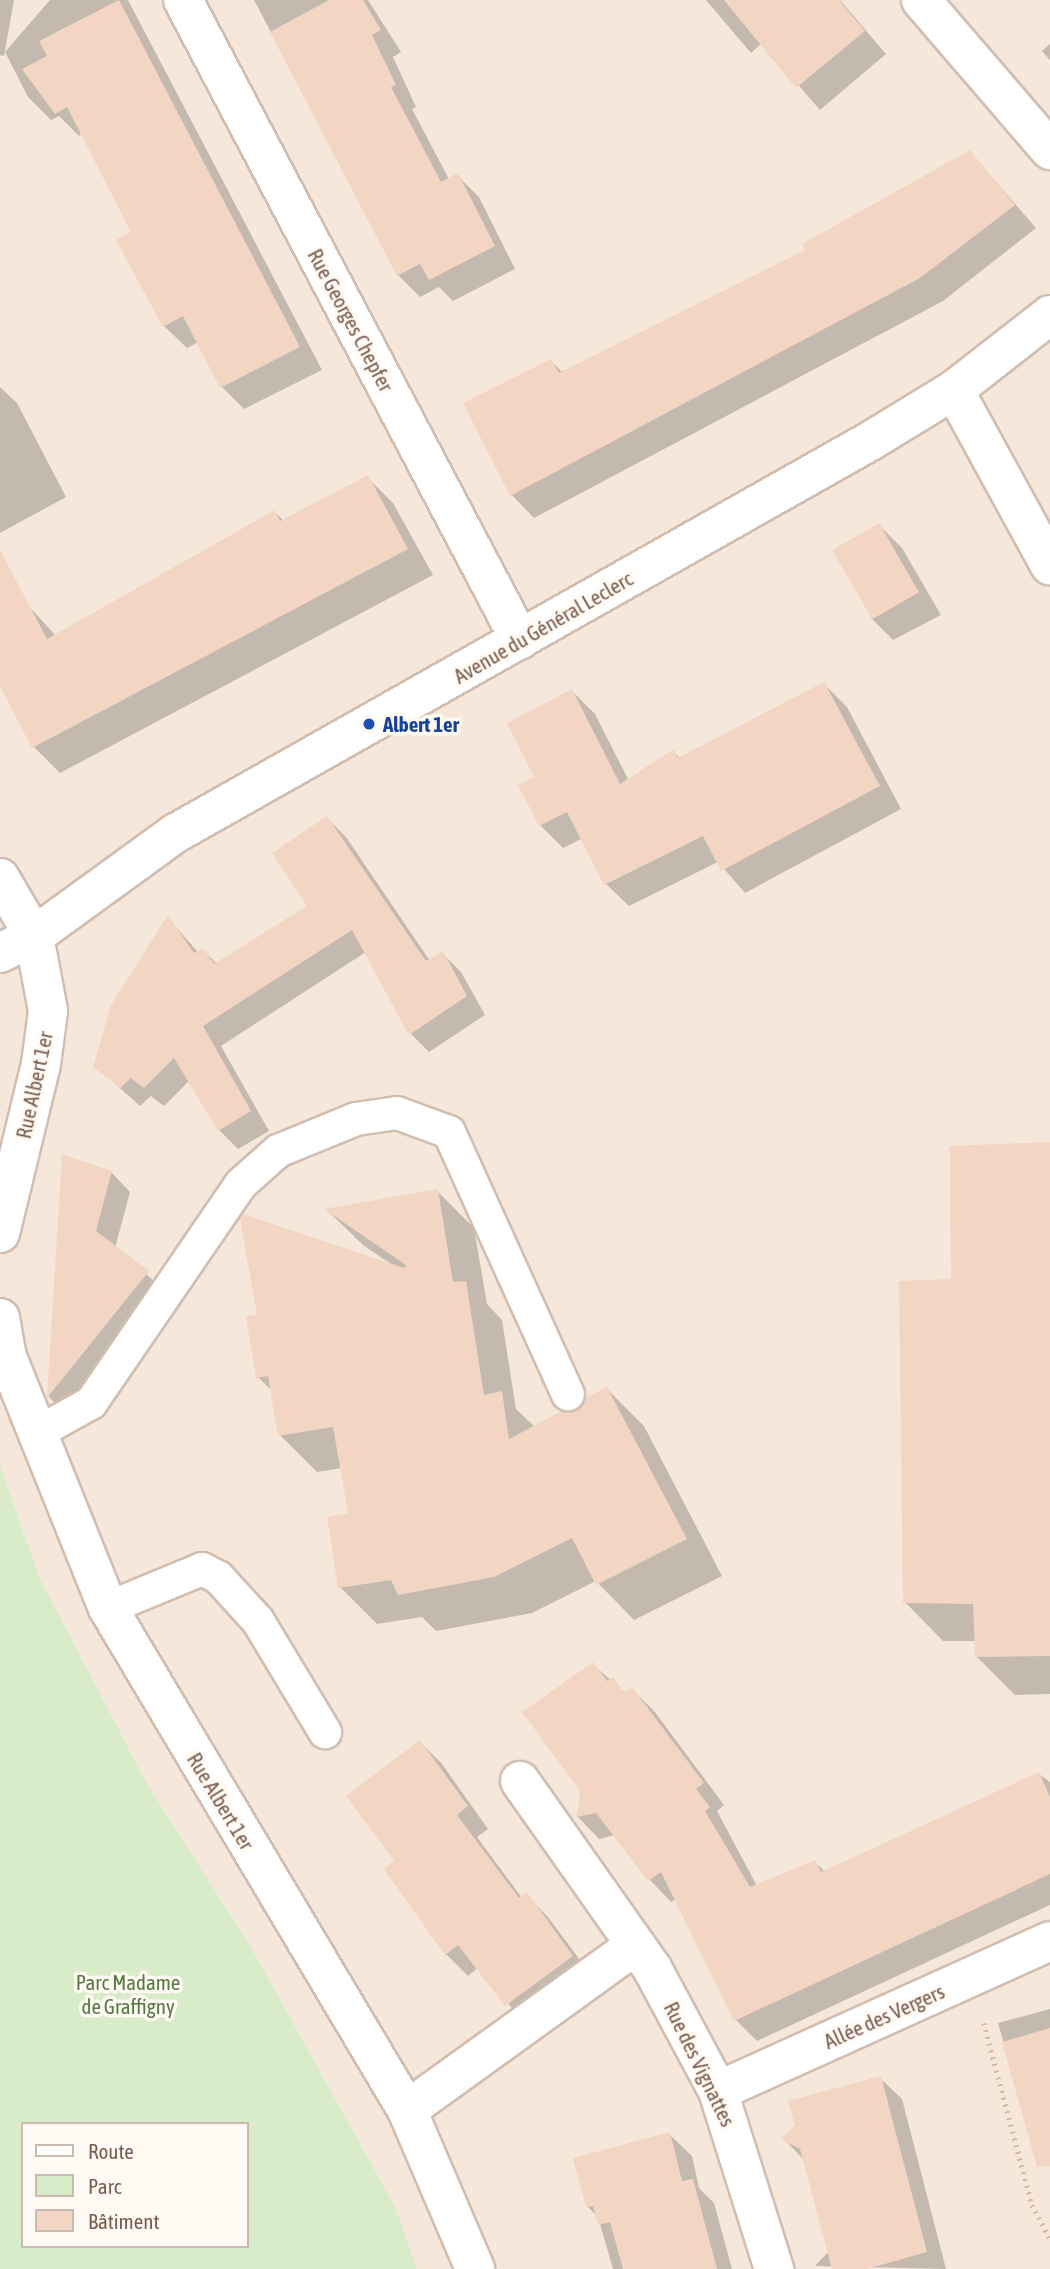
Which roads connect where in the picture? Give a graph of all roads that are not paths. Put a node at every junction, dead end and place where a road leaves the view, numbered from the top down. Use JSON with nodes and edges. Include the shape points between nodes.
{"nodes":[{"id":1,"x":183,"y":0,"type":"edge"},
{"id":2,"x":921,"y":0,"type":"edge"},
{"id":3,"x":1050,"y":150,"type":"edge"},
{"id":4,"x":1050,"y":315,"type":"edge"},
{"id":5,"x":954,"y":390,"type":"junction"},
{"id":6,"x":1050,"y":565,"type":"edge"},
{"id":7,"x":520,"y":640,"type":"junction"},
{"id":8,"x":0,"y":878,"type":"edge"},
{"id":9,"x":34,"y":936,"type":"junction"},
{"id":10,"x":0,"y":953,"type":"edge"},
{"id":11,"x":0,"y":1233,"type":"edge"},
{"id":12,"x":0,"y":1318,"type":"edge"},
{"id":13,"x":568,"y":1394,"type":"dead end"},
{"id":14,"x":37,"y":1433,"type":"junction"},
{"id":15,"x":108,"y":1608,"type":"junction"},
{"id":16,"x":325,"y":1732,"type":"dead end"},
{"id":17,"x":520,"y":1781,"type":"dead end"},
{"id":18,"x":1050,"y":1941,"type":"edge"},
{"id":19,"x":636,"y":1945,"type":"junction"},
{"id":20,"x":718,"y":2091,"type":"junction"},
{"id":21,"x":407,"y":2110,"type":"junction"},
{"id":22,"x":475,"y":2269,"type":"edge"},
{"id":23,"x":774,"y":2269,"type":"edge"}],
"edges":[{"from":1,"to":7,"type":"street","name":"Rue Georges Chepfer"},
{"from":2,"to":3,"type":"street"},
{"from":4,"to":5,"type":"street","name":"Avenue du Général Leclerc"},
{"from":5,"to":6,"type":"street"},
{"from":5,"to":7,"type":"street","name":"Avenue du Général Leclerc"},
{"from":7,"to":9,"type":"street","name":"Avenue du Général Leclerc","via":[[177,833]]},
{"from":8,"to":9,"type":"street","name":"Rue Albert 1er"},
{"from":9,"to":10,"type":"street","name":"Avenue du Général Leclerc"},
{"from":9,"to":11,"type":"street","name":"Rue Albert 1er","via":[[48,1012],[47,1036]]},
{"from":12,"to":14,"type":"street","name":"Rue Albert 1er","via":[[7,1357]]},
{"from":13,"to":14,"type":"lane","via":[[449,1132],[397,1113],[356,1119],[278,1151],[242,1184],[91,1403]]},
{"from":14,"to":15,"type":"street","name":"Rue Albert 1er"},
{"from":15,"to":16,"type":"lane","via":[[202,1569],[218,1577],[258,1621]]},
{"from":15,"to":21,"type":"street","name":"Rue Albert 1er"},
{"from":17,"to":19,"type":"street","name":"Rue des Vignattes"},
{"from":18,"to":20,"type":"street","name":"Allée des Vergers"},
{"from":19,"to":20,"type":"street","name":"Rue des Vignattes"},
{"from":19,"to":21,"type":"street"},
{"from":20,"to":23,"type":"street","name":"Rue des Vignattes"},
{"from":21,"to":22,"type":"street","name":"Rue Albert 1er"}]}
